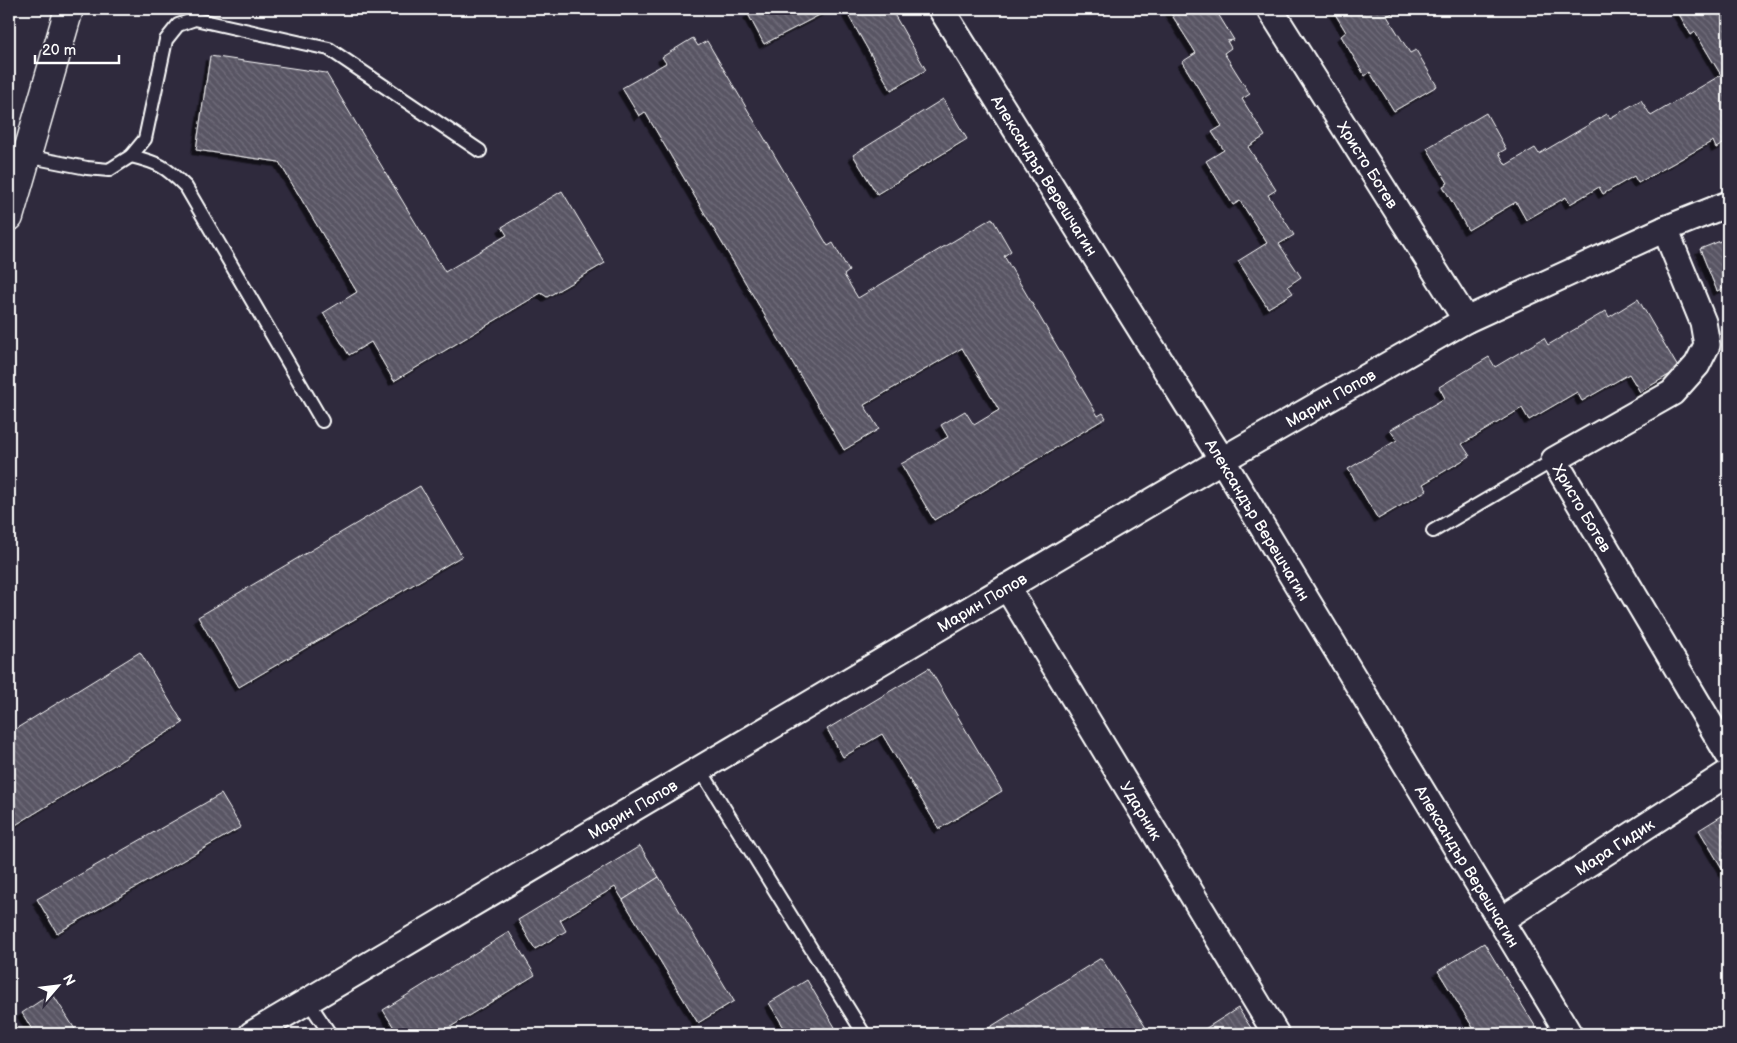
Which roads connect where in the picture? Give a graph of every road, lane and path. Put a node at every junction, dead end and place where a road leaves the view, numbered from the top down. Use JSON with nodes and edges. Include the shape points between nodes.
{"nodes":[{"id":1,"x":69,"y":9,"type":"edge"},
{"id":2,"x":941,"y":9,"type":"edge"},
{"id":3,"x":1270,"y":9,"type":"edge"},
{"id":4,"x":480,"y":151,"type":"dead end"},
{"id":5,"x":26,"y":156,"type":"junction"},
{"id":6,"x":131,"y":156,"type":"junction"},
{"id":7,"x":1728,"y":204,"type":"edge"},
{"id":8,"x":9,"y":217,"type":"edge"},
{"id":9,"x":1665,"y":229,"type":"junction"},
{"id":10,"x":1466,"y":320,"type":"junction"},
{"id":11,"x":322,"y":421,"type":"dead end"},
{"id":12,"x":1222,"y":460,"type":"junction"},
{"id":13,"x":1554,"y":460,"type":"junction"},
{"id":14,"x":1433,"y":531,"type":"dead end"},
{"id":15,"x":1007,"y":587,"type":"junction"},
{"id":16,"x":1728,"y":754,"type":"edge"},
{"id":17,"x":700,"y":769,"type":"junction"},
{"id":18,"x":1728,"y":773,"type":"edge"},
{"id":19,"x":1501,"y":920,"type":"junction"},
{"id":20,"x":308,"y":1001,"type":"junction"},
{"id":21,"x":252,"y":1034,"type":"edge"},
{"id":22,"x":330,"y":1034,"type":"edge"},
{"id":23,"x":864,"y":1034,"type":"edge"},
{"id":24,"x":1276,"y":1034,"type":"edge"},
{"id":25,"x":1569,"y":1034,"type":"edge"}],
"edges":[{"from":1,"to":5,"type":"main road"},
{"from":2,"to":12,"type":"street","name":"Александър Верешчагин"},
{"from":3,"to":10,"type":"street","name":"Христо Ботев"},
{"from":4,"to":6,"type":"lane","via":[[329,49],[195,19],[178,25],[166,40],[144,139]]},
{"from":5,"to":6,"type":"lane","via":[[109,170]]},
{"from":5,"to":8,"type":"main road"},
{"from":6,"to":11,"type":"lane","via":[[157,162],[186,187]]},
{"from":7,"to":9,"type":"street","name":"Марин Попов"},
{"from":9,"to":10,"type":"street","name":"Марин Попов"},
{"from":9,"to":13,"type":"street","name":"Христо Ботев","via":[[1703,322],[1707,345],[1697,365],[1672,393]]},
{"from":10,"to":12,"type":"street","name":"Марин Попов"},
{"from":12,"to":15,"type":"street","name":"Марин Попов"},
{"from":12,"to":19,"type":"street","name":"Александър Верешчагин"},
{"from":13,"to":14,"type":"lane"},
{"from":13,"to":16,"type":"street","name":"Христо Ботев"},
{"from":15,"to":17,"type":"street","name":"Марин Попов"},
{"from":15,"to":24,"type":"street","name":"Ударник"},
{"from":17,"to":20,"type":"street","name":"Марин Попов"},
{"from":17,"to":23,"type":"lane"},
{"from":18,"to":19,"type":"street","name":"Мара Гидик"},
{"from":19,"to":25,"type":"street","name":"Александър Верешчагин"},
{"from":20,"to":21,"type":"street","name":"Марин Попов"},
{"from":20,"to":22,"type":"lane"}]}
